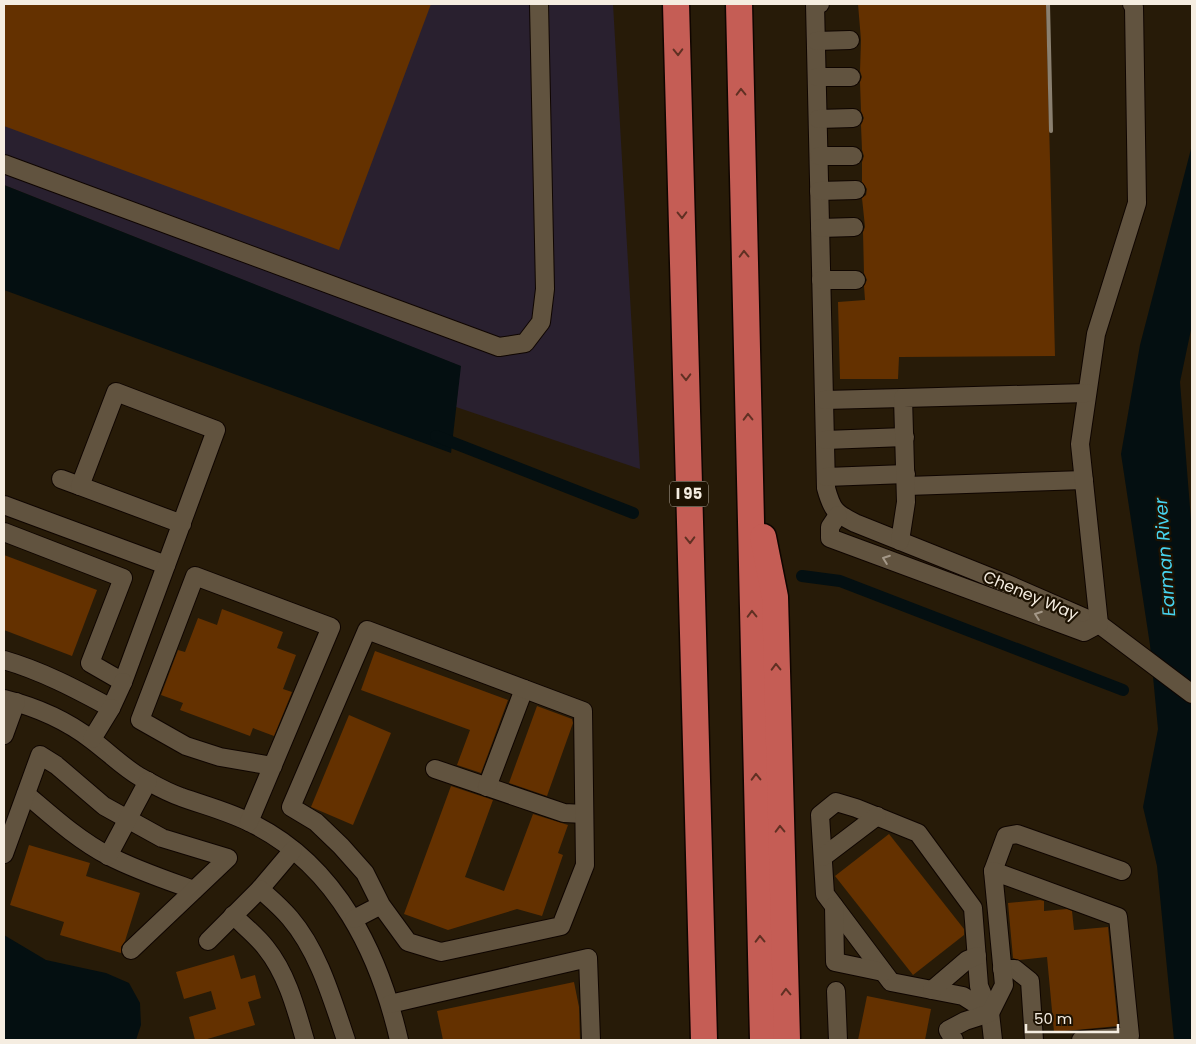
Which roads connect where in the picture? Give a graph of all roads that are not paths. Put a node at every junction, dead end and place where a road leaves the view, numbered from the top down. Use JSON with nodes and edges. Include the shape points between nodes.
{"nodes":[{"id":1,"x":539,"y":4,"type":"edge"},
{"id":2,"x":676,"y":4,"type":"edge"},
{"id":3,"x":739,"y":4,"type":"edge"},
{"id":4,"x":820,"y":4,"type":"edge"},
{"id":5,"x":1132,"y":4,"type":"edge"},
{"id":6,"x":850,"y":40,"type":"dead end"},
{"id":7,"x":816,"y":41,"type":"junction"},
{"id":8,"x":851,"y":76,"type":"dead end"},
{"id":9,"x":817,"y":77,"type":"junction"},
{"id":10,"x":853,"y":118,"type":"dead end"},
{"id":11,"x":818,"y":119,"type":"junction"},
{"id":12,"x":818,"y":156,"type":"junction"},
{"id":13,"x":853,"y":156,"type":"dead end"},
{"id":14,"x":4,"y":164,"type":"edge"},
{"id":15,"x":856,"y":190,"type":"dead end"},
{"id":16,"x":819,"y":192,"type":"junction"},
{"id":17,"x":854,"y":227,"type":"dead end"},
{"id":18,"x":820,"y":228,"type":"junction"},
{"id":19,"x":822,"y":280,"type":"junction"},
{"id":20,"x":856,"y":280,"type":"dead end"},
{"id":21,"x":1087,"y":393,"type":"junction"},
{"id":22,"x":903,"y":398,"type":"junction"},
{"id":23,"x":824,"y":400,"type":"junction"},
{"id":24,"x":905,"y":437,"type":"junction"},
{"id":25,"x":825,"y":440,"type":"junction"},
{"id":26,"x":749,"y":466,"type":"junction"},
{"id":27,"x":826,"y":476,"type":"junction"},
{"id":28,"x":61,"y":479,"type":"dead end"},
{"id":29,"x":906,"y":480,"type":"junction"},
{"id":30,"x":1084,"y":480,"type":"junction"},
{"id":31,"x":80,"y":486,"type":"junction"},
{"id":32,"x":4,"y":505,"type":"edge"},
{"id":33,"x":838,"y":515,"type":"junction"},
{"id":34,"x":182,"y":524,"type":"junction"},
{"id":35,"x":4,"y":532,"type":"edge"},
{"id":36,"x":900,"y":541,"type":"junction"},
{"id":37,"x":166,"y":565,"type":"junction"},
{"id":38,"x":1099,"y":624,"type":"junction"},
{"id":39,"x":4,"y":660,"type":"edge"},
{"id":40,"x":123,"y":682,"type":"junction"},
{"id":41,"x":524,"y":689,"type":"junction"},
{"id":42,"x":1192,"y":694,"type":"edge"},
{"id":43,"x":10,"y":701,"type":"edge"},
{"id":44,"x":111,"y":708,"type":"junction"},
{"id":45,"x":4,"y":735,"type":"edge"},
{"id":46,"x":92,"y":739,"type":"junction"},
{"id":47,"x":273,"y":766,"type":"junction"},
{"id":48,"x":435,"y":769,"type":"dead end"},
{"id":49,"x":148,"y":781,"type":"junction"},
{"id":50,"x":488,"y":787,"type":"junction"},
{"id":51,"x":26,"y":794,"type":"junction"},
{"id":52,"x":584,"y":814,"type":"junction"},
{"id":53,"x":877,"y":816,"type":"junction"},
{"id":54,"x":128,"y":819,"type":"junction"},
{"id":55,"x":250,"y":822,"type":"junction"},
{"id":56,"x":293,"y":850,"type":"junction"},
{"id":57,"x":4,"y":854,"type":"edge"},
{"id":58,"x":108,"y":856,"type":"junction"},
{"id":59,"x":823,"y":857,"type":"junction"},
{"id":60,"x":994,"y":871,"type":"junction"},
{"id":61,"x":1122,"y":871,"type":"dead end"},
{"id":62,"x":260,"y":889,"type":"junction"},
{"id":63,"x":194,"y":890,"type":"junction"},
{"id":64,"x":830,"y":900,"type":"junction"},
{"id":65,"x":382,"y":905,"type":"junction"},
{"id":66,"x":233,"y":915,"type":"junction"},
{"id":67,"x":354,"y":919,"type":"junction"},
{"id":68,"x":208,"y":941,"type":"dead end"},
{"id":69,"x":130,"y":950,"type":"dead end"},
{"id":70,"x":977,"y":956,"type":"junction"},
{"id":71,"x":1002,"y":969,"type":"junction"},
{"id":72,"x":882,"y":972,"type":"junction"},
{"id":73,"x":701,"y":985,"type":"junction"},
{"id":74,"x":932,"y":990,"type":"junction"},
{"id":75,"x":836,"y":991,"type":"dead end"},
{"id":76,"x":390,"y":1004,"type":"junction"},
{"id":77,"x":990,"y":1013,"type":"junction"},
{"id":78,"x":305,"y":1040,"type":"edge"},
{"id":79,"x":346,"y":1040,"type":"edge"},
{"id":80,"x":396,"y":1040,"type":"edge"},
{"id":81,"x":591,"y":1040,"type":"edge"},
{"id":82,"x":689,"y":1040,"type":"edge"},
{"id":83,"x":704,"y":1040,"type":"edge"},
{"id":84,"x":763,"y":1040,"type":"edge"},
{"id":85,"x":787,"y":1040,"type":"edge"},
{"id":86,"x":838,"y":1040,"type":"edge"},
{"id":87,"x":954,"y":1040,"type":"edge"},
{"id":88,"x":993,"y":1040,"type":"edge"},
{"id":89,"x":1034,"y":1040,"type":"edge"},
{"id":90,"x":1081,"y":1040,"type":"edge"}],
"edges":[{"from":1,"to":14,"type":"street","via":[[544,290],[541,322],[525,343],[499,347]]},
{"from":2,"to":73,"type":"highway","number":"I 95","one_way":true},
{"from":26,"to":3,"type":"highway","one_way":true},
{"from":4,"to":7,"type":"street","via":[[815,4]]},
{"from":5,"to":21,"type":"street","via":[[1137,203],[1096,334]]},
{"from":6,"to":7,"type":"street"},
{"from":7,"to":9,"type":"street"},
{"from":8,"to":9,"type":"street"},
{"from":9,"to":11,"type":"street"},
{"from":10,"to":11,"type":"street"},
{"from":11,"to":12,"type":"street"},
{"from":12,"to":13,"type":"street"},
{"from":12,"to":16,"type":"street"},
{"from":15,"to":16,"type":"street"},
{"from":16,"to":18,"type":"street"},
{"from":17,"to":18,"type":"street"},
{"from":18,"to":19,"type":"street"},
{"from":19,"to":20,"type":"street"},
{"from":19,"to":23,"type":"street"},
{"from":21,"to":22,"type":"street"},
{"from":21,"to":30,"type":"street","via":[[1080,444]]},
{"from":22,"to":23,"type":"street"},
{"from":22,"to":24,"type":"street"},
{"from":23,"to":25,"type":"street"},
{"from":24,"to":25,"type":"street"},
{"from":24,"to":29,"type":"street"},
{"from":25,"to":27,"type":"street"},
{"from":84,"to":26,"type":"highway","one_way":true},
{"from":85,"to":26,"type":"highway","one_way":true,"via":[[775,597]]},
{"from":27,"to":29,"type":"street"},
{"from":27,"to":33,"type":"street","via":[[830,502]]},
{"from":28,"to":31,"type":"street"},
{"from":29,"to":30,"type":"street"},
{"from":29,"to":36,"type":"street"},
{"from":30,"to":38,"type":"street"},
{"from":31,"to":34,"type":"street"},
{"from":31,"to":34,"type":"street","via":[[116,392],[216,430]]},
{"from":32,"to":37,"type":"street"},
{"from":33,"to":36,"type":"street","name":"Cheney Way"},
{"from":38,"to":33,"type":"street","one_way":true,"via":[[1084,632],[830,538],[830,528]]},
{"from":34,"to":37,"type":"street"},
{"from":35,"to":40,"type":"street","via":[[123,578],[90,663]]},
{"from":36,"to":38,"type":"street","name":"Cheney Way"},
{"from":37,"to":40,"type":"street"},
{"from":38,"to":42,"type":"street","name":"Cheney Way"},
{"from":39,"to":44,"type":"street","via":[[67,684]]},
{"from":40,"to":44,"type":"street"},
{"from":41,"to":50,"type":"street"},
{"from":41,"to":52,"type":"street","via":[[583,711]]},
{"from":41,"to":65,"type":"street","via":[[367,630],[291,807],[316,822],[341,846],[364,873]]},
{"from":43,"to":45,"type":"street"},
{"from":43,"to":46,"type":"street","via":[[58,719]]},
{"from":44,"to":46,"type":"street"},
{"from":46,"to":49,"type":"street"},
{"from":47,"to":47,"type":"street","via":[[331,627],[195,576],[140,720],[186,746],[220,757]]},
{"from":47,"to":55,"type":"street"},
{"from":48,"to":50,"type":"street"},
{"from":49,"to":54,"type":"street"},
{"from":49,"to":55,"type":"street","via":[[180,797]]},
{"from":50,"to":52,"type":"street","via":[[564,813]]},
{"from":51,"to":54,"type":"street","via":[[40,755],[104,806]]},
{"from":51,"to":57,"type":"street"},
{"from":51,"to":58,"type":"street"},
{"from":52,"to":65,"type":"street","via":[[585,865],[561,926],[441,952],[408,942]]},
{"from":53,"to":59,"type":"street"},
{"from":53,"to":59,"type":"street","via":[[836,802],[820,816]]},
{"from":53,"to":70,"type":"street","via":[[918,833],[973,908]]},
{"from":54,"to":58,"type":"street"},
{"from":54,"to":63,"type":"street","via":[[162,838],[228,858]]},
{"from":55,"to":56,"type":"street"},
{"from":56,"to":62,"type":"street"},
{"from":56,"to":67,"type":"street","via":[[319,873]]},
{"from":58,"to":63,"type":"street"},
{"from":59,"to":64,"type":"street"},
{"from":60,"to":61,"type":"street","via":[[1006,836],[1017,834]]},
{"from":60,"to":71,"type":"street"},
{"from":60,"to":90,"type":"street","via":[[1118,917],[1130,1036]]},
{"from":62,"to":66,"type":"street"},
{"from":62,"to":79,"type":"street","via":[[290,918],[308,942]]},
{"from":63,"to":69,"type":"street"},
{"from":64,"to":72,"type":"street"},
{"from":64,"to":72,"type":"street","via":[[834,962]]},
{"from":65,"to":67,"type":"street"},
{"from":66,"to":68,"type":"street"},
{"from":66,"to":78,"type":"street","via":[[267,948],[284,978]]},
{"from":67,"to":76,"type":"street","via":[[370,950]]},
{"from":70,"to":74,"type":"street","via":[[967,960]]},
{"from":70,"to":77,"type":"street","via":[[979,986]]},
{"from":71,"to":77,"type":"street","via":[[1004,985]]},
{"from":71,"to":89,"type":"street","via":[[1015,969],[1030,981]]},
{"from":72,"to":74,"type":"street","via":[[891,982]]},
{"from":73,"to":82,"type":"highway"},
{"from":73,"to":83,"type":"highway","number":"I 95"},
{"from":74,"to":77,"type":"street","via":[[963,996]]},
{"from":75,"to":86,"type":"street"},
{"from":76,"to":80,"type":"street"},
{"from":76,"to":81,"type":"street","via":[[588,958]]},
{"from":77,"to":87,"type":"street","via":[[948,1030]]},
{"from":77,"to":88,"type":"street"}]}
